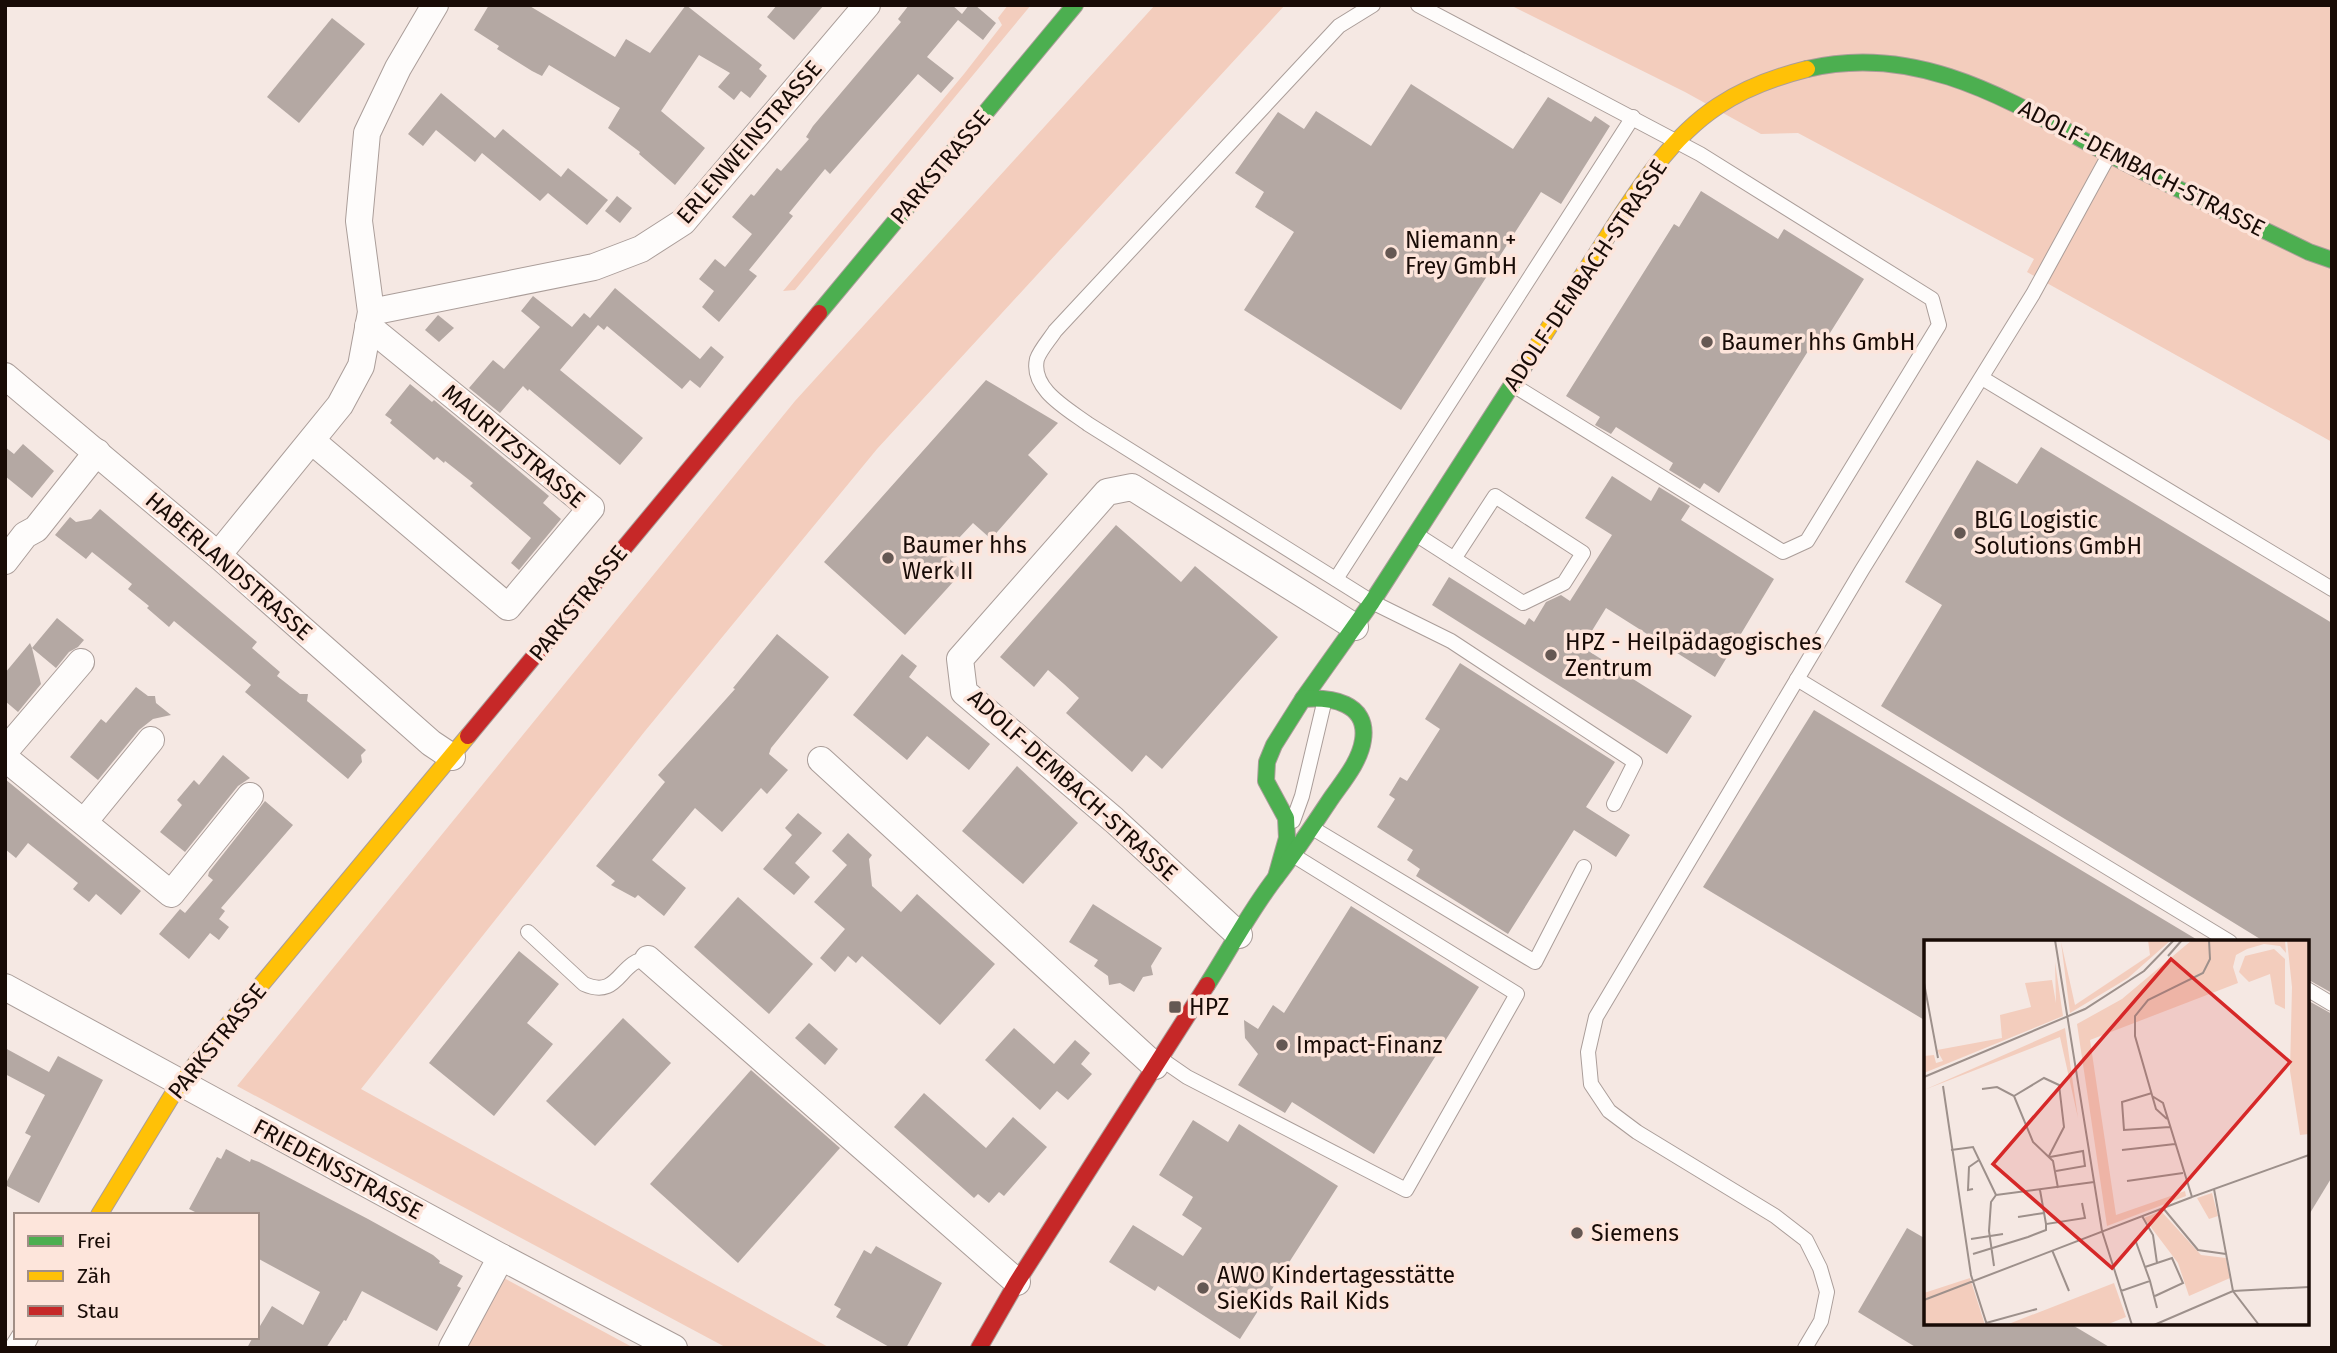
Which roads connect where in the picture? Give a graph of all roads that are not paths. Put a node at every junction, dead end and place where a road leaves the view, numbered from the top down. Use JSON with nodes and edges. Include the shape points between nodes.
{"nodes":[{"id":1,"x":435,"y":5,"type":"edge"},
{"id":2,"x":867,"y":5,"type":"edge"},
{"id":3,"x":1075,"y":5,"type":"edge"},
{"id":4,"x":1373,"y":5,"type":"edge"},
{"id":5,"x":1418,"y":5,"type":"edge"},
{"id":6,"x":1633,"y":117,"type":"junction"},
{"id":7,"x":1676,"y":140,"type":"junction"},
{"id":8,"x":2110,"y":154,"type":"junction"},
{"id":9,"x":2332,"y":260,"type":"edge"},
{"id":10,"x":370,"y":319,"type":"junction"},
{"id":11,"x":5,"y":376,"type":"edge"},
{"id":12,"x":1982,"y":378,"type":"junction"},
{"id":13,"x":1511,"y":384,"type":"junction"},
{"id":14,"x":312,"y":441,"type":"junction"},
{"id":15,"x":97,"y":452,"type":"junction"},
{"id":16,"x":1416,"y":534,"type":"junction"},
{"id":17,"x":218,"y":555,"type":"junction"},
{"id":18,"x":1454,"y":559,"type":"junction"},
{"id":19,"x":5,"y":561,"type":"edge"},
{"id":20,"x":1336,"y":579,"type":"junction"},
{"id":21,"x":2332,"y":589,"type":"edge"},
{"id":22,"x":1372,"y":602,"type":"junction"},
{"id":23,"x":1349,"y":636,"type":"junction"},
{"id":24,"x":81,"y":662,"type":"dead end"},
{"id":25,"x":1797,"y":679,"type":"junction"},
{"id":26,"x":1340,"y":690,"type":"junction"},
{"id":27,"x":1325,"y":697,"type":"junction"},
{"id":28,"x":1303,"y":699,"type":"junction"},
{"id":29,"x":151,"y":740,"type":"dead end"},
{"id":30,"x":5,"y":751,"type":"edge"},
{"id":31,"x":452,"y":757,"type":"junction"},
{"id":32,"x":5,"y":758,"type":"edge"},
{"id":33,"x":821,"y":760,"type":"dead end"},
{"id":34,"x":1266,"y":782,"type":"junction"},
{"id":35,"x":250,"y":796,"type":"dead end"},
{"id":36,"x":1614,"y":804,"type":"dead end"},
{"id":37,"x":1327,"y":805,"type":"junction"},
{"id":38,"x":1298,"y":807,"type":"junction"},
{"id":39,"x":84,"y":822,"type":"junction"},
{"id":40,"x":1312,"y":829,"type":"junction"},
{"id":41,"x":1287,"y":838,"type":"junction"},
{"id":42,"x":1294,"y":856,"type":"junction"},
{"id":43,"x":1584,"y":867,"type":"dead end"},
{"id":44,"x":1276,"y":877,"type":"junction"},
{"id":45,"x":528,"y":932,"type":"dead end"},
{"id":46,"x":1239,"y":935,"type":"junction"},
{"id":47,"x":2227,"y":940,"type":"edge"},
{"id":48,"x":648,"y":959,"type":"joint"},
{"id":49,"x":5,"y":987,"type":"edge"},
{"id":50,"x":2309,"y":990,"type":"edge"},
{"id":51,"x":2332,"y":1004,"type":"edge"},
{"id":52,"x":1158,"y":1062,"type":"junction"},
{"id":53,"x":181,"y":1083,"type":"junction"},
{"id":54,"x":100,"y":1213,"type":"edge"},
{"id":55,"x":501,"y":1257,"type":"junction"},
{"id":56,"x":1017,"y":1282,"type":"junction"},
{"id":57,"x":452,"y":1348,"type":"edge"},
{"id":58,"x":674,"y":1348,"type":"edge"},
{"id":59,"x":979,"y":1348,"type":"edge"},
{"id":60,"x":1805,"y":1348,"type":"edge"}],
"edges":[{"from":1,"to":10,"type":"street","via":[[367,132],[359,221]]},
{"from":2,"to":10,"type":"street","name":"ERLENWEINSTRASSE","via":[[683,222],[641,249],[594,267]]},
{"from":3,"to":31,"type":"main road","name":"PARKSTRASSE"},
{"from":4,"to":20,"type":"lane","via":[[1339,26],[1055,331],[1037,359],[1038,380],[1088,424]]},
{"from":5,"to":6,"type":"lane"},
{"from":6,"to":7,"type":"lane"},
{"from":6,"to":20,"type":"lane"},
{"from":7,"to":8,"type":"main road","name":"ADOLF-DEMBACH-STRASSE","via":[[1718,106],[1762,81],[1805,68],[1897,64],[1986,89]]},
{"from":7,"to":13,"type":"main road","name":"ADOLF-DEMBACH-STRASSE","via":[[1634,194]]},
{"from":7,"to":13,"type":"lane","via":[[1933,299],[1939,325],[1807,541],[1783,552]]},
{"from":8,"to":9,"type":"main road","name":"ADOLF-DEMBACH-STRASSE"},
{"from":8,"to":12,"type":"lane"},
{"from":10,"to":14,"type":"street","via":[[361,366],[340,405]]},
{"from":10,"to":14,"type":"street","name":"MAURITZSTRASSE","via":[[591,508],[508,607]]},
{"from":11,"to":15,"type":"street","name":"HABERLANDSTRASSE"},
{"from":12,"to":21,"type":"lane"},
{"from":12,"to":25,"type":"lane"},
{"from":13,"to":16,"type":"main road","name":"ADOLF-DEMBACH-STRASSE"},
{"from":14,"to":17,"type":"street"},
{"from":15,"to":17,"type":"street","name":"HABERLANDSTRASSE"},
{"from":15,"to":19,"type":"street"},
{"from":16,"to":18,"type":"lane"},
{"from":16,"to":22,"type":"main road","name":"ADOLF-DEMBACH-STRASSE"},
{"from":17,"to":31,"type":"street","name":"HABERLANDSTRASSE"},
{"from":18,"to":18,"type":"lane","via":[[1523,603],[1564,583],[1583,553],[1495,496]]},
{"from":20,"to":22,"type":"lane"},
{"from":22,"to":23,"type":"main road","name":"ADOLF-DEMBACH-STRASSE"},
{"from":22,"to":36,"type":"lane","via":[[1451,641],[1634,762]]},
{"from":23,"to":26,"type":"main road","name":"ADOLF-DEMBACH-STRASSE"},
{"from":23,"to":28,"type":"main road","name":"ADOLF-DEMBACH-STRASSE"},
{"from":23,"to":46,"type":"street","name":"ADOLF-DEMBACH-STRASSE","via":[[1132,487],[1107,492],[960,659],[964,692]]},
{"from":24,"to":30,"type":"street"},
{"from":25,"to":47,"type":"lane"},
{"from":25,"to":60,"type":"lane","via":[[1596,1017],[1588,1052],[1591,1084],[1609,1111],[1806,1240],[1827,1292],[1821,1321]]},
{"from":26,"to":27,"type":"main road"},
{"from":26,"to":37,"type":"main road","via":[[1361,721],[1364,738],[1356,760]]},
{"from":27,"to":28,"type":"main road"},
{"from":27,"to":38,"type":"lane"},
{"from":28,"to":34,"type":"main road","name":"ADOLF-DEMBACH-STRASSE","via":[[1274,745]]},
{"from":29,"to":39,"type":"street"},
{"from":31,"to":53,"type":"main road","name":"PARKSTRASSE"},
{"from":32,"to":39,"type":"street"},
{"from":33,"to":52,"type":"street"},
{"from":34,"to":38,"type":"main road"},
{"from":34,"to":41,"type":"main road","via":[[1286,818]]},
{"from":35,"to":39,"type":"street","via":[[171,894]]},
{"from":37,"to":38,"type":"main road"},
{"from":37,"to":40,"type":"main road"},
{"from":38,"to":41,"type":"lane"},
{"from":40,"to":42,"type":"main road"},
{"from":40,"to":43,"type":"lane","via":[[1535,962]]},
{"from":41,"to":44,"type":"main road"},
{"from":42,"to":44,"type":"main road"},
{"from":42,"to":52,"type":"lane","via":[[1517,994],[1406,1190]]},
{"from":44,"to":46,"type":"main road"},
{"from":45,"to":48,"type":"lane","via":[[594,988],[608,986],[637,961]]},
{"from":46,"to":52,"type":"main road"},
{"from":48,"to":56,"type":"street"},
{"from":49,"to":53,"type":"street","name":"FRIEDENSSTRASSE"},
{"from":50,"to":51,"type":"lane"},
{"from":52,"to":56,"type":"main road"},
{"from":53,"to":54,"type":"main road","name":"PARKSTRASSE"},
{"from":53,"to":55,"type":"street","name":"FRIEDENSSTRASSE"},
{"from":55,"to":57,"type":"street"},
{"from":55,"to":58,"type":"street","name":"FRIEDENSSTRASSE"},
{"from":56,"to":59,"type":"main road"}]}
